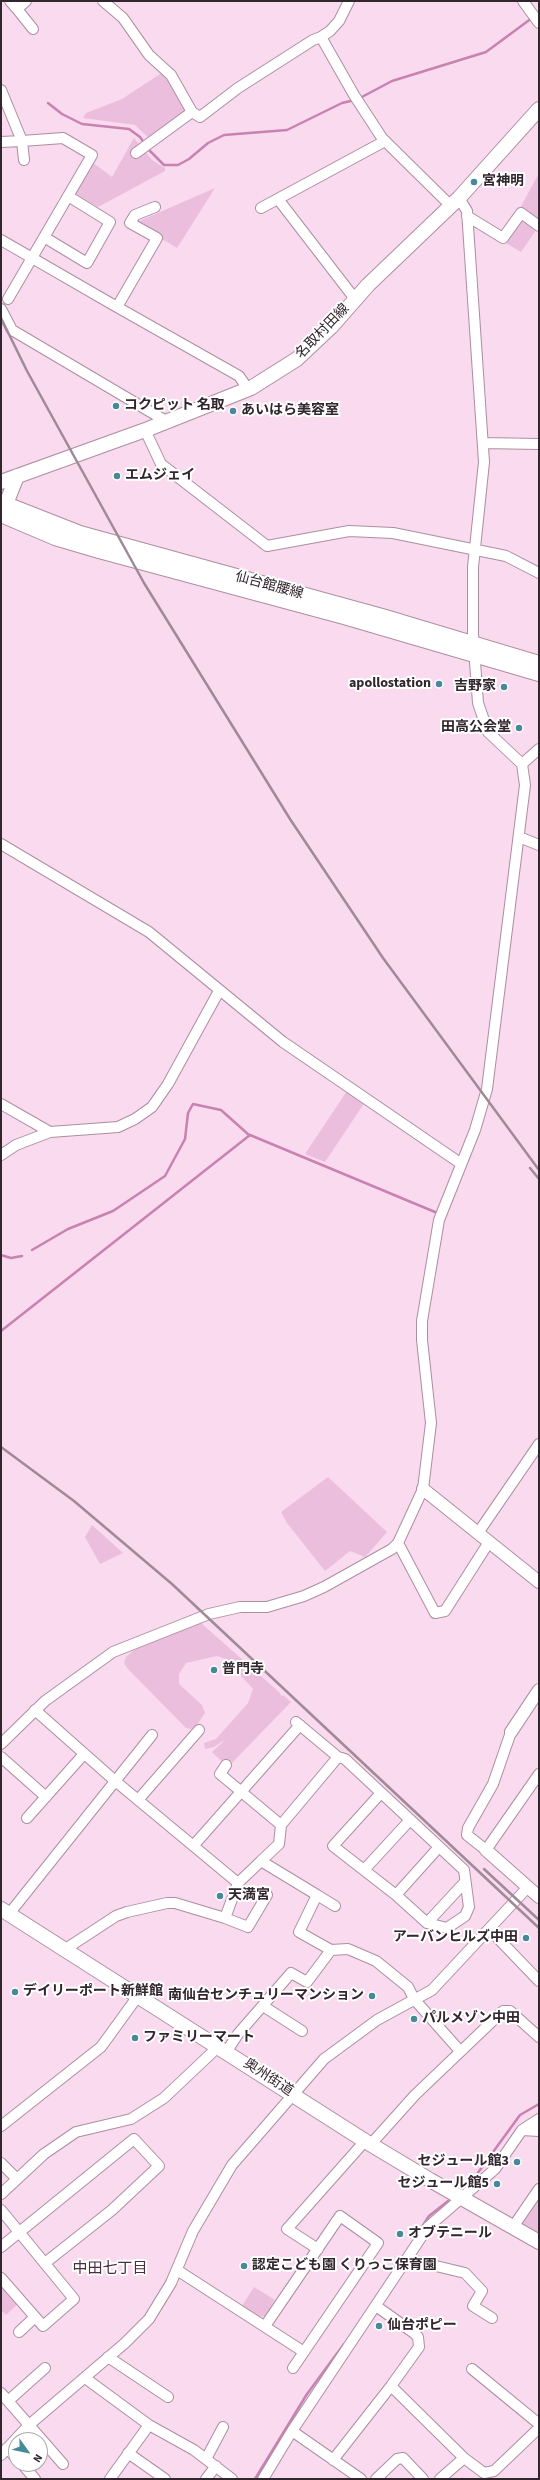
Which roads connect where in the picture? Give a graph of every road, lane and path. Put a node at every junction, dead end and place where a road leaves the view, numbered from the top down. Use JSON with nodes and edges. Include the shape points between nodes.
{"nodes":[{"id":1,"x":26,"y":1,"type":"edge"},
{"id":2,"x":103,"y":1,"type":"edge"},
{"id":3,"x":349,"y":1,"type":"edge"},
{"id":4,"x":523,"y":1,"type":"edge"},
{"id":5,"x":13,"y":5,"type":"edge"},
{"id":6,"x":536,"y":19,"type":"edge"},
{"id":7,"x":33,"y":29,"type":"dead end"},
{"id":8,"x":321,"y":37,"type":"junction"},
{"id":9,"x":1,"y":90,"type":"edge"},
{"id":10,"x":539,"y":108,"type":"edge"},
{"id":11,"x":192,"y":112,"type":"junction"},
{"id":12,"x":22,"y":141,"type":"junction"},
{"id":13,"x":385,"y":141,"type":"junction"},
{"id":14,"x":1,"y":142,"type":"edge"},
{"id":15,"x":136,"y":153,"type":"dead end"},
{"id":16,"x":24,"y":160,"type":"dead end"},
{"id":17,"x":68,"y":196,"type":"junction"},
{"id":18,"x":278,"y":199,"type":"junction"},
{"id":19,"x":455,"y":202,"type":"junction"},
{"id":20,"x":155,"y":207,"type":"dead end"},
{"id":21,"x":261,"y":208,"type":"dead end"},
{"id":22,"x":467,"y":216,"type":"junction"},
{"id":23,"x":539,"y":226,"type":"edge"},
{"id":24,"x":44,"y":237,"type":"junction"},
{"id":25,"x":1,"y":240,"type":"edge"},
{"id":26,"x":32,"y":258,"type":"junction"},
{"id":27,"x":8,"y":299,"type":"dead end"},
{"id":28,"x":354,"y":299,"type":"junction"},
{"id":29,"x":117,"y":307,"type":"junction"},
{"id":30,"x":1,"y":309,"type":"edge"},
{"id":31,"x":248,"y":389,"type":"junction"},
{"id":32,"x":166,"y":422,"type":"junction"},
{"id":33,"x":145,"y":430,"type":"junction"},
{"id":34,"x":483,"y":443,"type":"junction"},
{"id":35,"x":539,"y":444,"type":"edge"},
{"id":36,"x":17,"y":476,"type":"junction"},
{"id":37,"x":1,"y":482,"type":"edge"},
{"id":38,"x":3,"y":507,"type":"edge"},
{"id":39,"x":474,"y":548,"type":"junction"},
{"id":40,"x":539,"y":573,"type":"edge"},
{"id":41,"x":474,"y":649,"type":"junction"},
{"id":42,"x":539,"y":663,"type":"edge"},
{"id":43,"x":539,"y":674,"type":"edge"},
{"id":44,"x":539,"y":749,"type":"edge"},
{"id":45,"x":522,"y":764,"type":"junction"},
{"id":46,"x":519,"y":836,"type":"junction"},
{"id":47,"x":1,"y":844,"type":"edge"},
{"id":48,"x":539,"y":845,"type":"edge"},
{"id":49,"x":219,"y":991,"type":"junction"},
{"id":50,"x":1,"y":1104,"type":"edge"},
{"id":51,"x":50,"y":1132,"type":"junction"},
{"id":52,"x":1,"y":1155,"type":"edge"},
{"id":53,"x":460,"y":1163,"type":"junction"},
{"id":54,"x":539,"y":1444,"type":"edge"},
{"id":55,"x":423,"y":1490,"type":"junction"},
{"id":56,"x":478,"y":1533,"type":"junction"},
{"id":57,"x":489,"y":1542,"type":"junction"},
{"id":58,"x":398,"y":1543,"type":"junction"},
{"id":59,"x":539,"y":1582,"type":"edge"},
{"id":60,"x":539,"y":1690,"type":"edge"},
{"id":61,"x":35,"y":1710,"type":"junction"},
{"id":62,"x":199,"y":1730,"type":"dead end"},
{"id":63,"x":511,"y":1732,"type":"joint"},
{"id":64,"x":152,"y":1735,"type":"dead end"},
{"id":65,"x":1,"y":1744,"type":"edge"},
{"id":66,"x":84,"y":1754,"type":"junction"},
{"id":67,"x":1,"y":1757,"type":"edge"},
{"id":68,"x":338,"y":1757,"type":"junction"},
{"id":69,"x":226,"y":1765,"type":"dead end"},
{"id":70,"x":539,"y":1774,"type":"edge"},
{"id":71,"x":114,"y":1780,"type":"junction"},
{"id":72,"x":240,"y":1791,"type":"junction"},
{"id":73,"x":381,"y":1793,"type":"junction"},
{"id":74,"x":46,"y":1797,"type":"junction"},
{"id":75,"x":138,"y":1800,"type":"junction"},
{"id":76,"x":27,"y":1818,"type":"dead end"},
{"id":77,"x":410,"y":1820,"type":"junction"},
{"id":78,"x":281,"y":1825,"type":"junction"},
{"id":79,"x":194,"y":1845,"type":"junction"},
{"id":80,"x":439,"y":1846,"type":"junction"},
{"id":81,"x":486,"y":1850,"type":"junction"},
{"id":82,"x":261,"y":1862,"type":"junction"},
{"id":83,"x":364,"y":1870,"type":"junction"},
{"id":84,"x":466,"y":1882,"type":"junction"},
{"id":85,"x":238,"y":1883,"type":"junction"},
{"id":86,"x":528,"y":1887,"type":"junction"},
{"id":87,"x":267,"y":1895,"type":"dead end"},
{"id":88,"x":317,"y":1895,"type":"junction"},
{"id":89,"x":396,"y":1895,"type":"junction"},
{"id":90,"x":539,"y":1898,"type":"edge"},
{"id":91,"x":335,"y":1906,"type":"dead end"},
{"id":92,"x":5,"y":1912,"type":"edge"},
{"id":93,"x":225,"y":1918,"type":"junction"},
{"id":94,"x":427,"y":1923,"type":"junction"},
{"id":95,"x":489,"y":1929,"type":"junction"},
{"id":96,"x":64,"y":1950,"type":"junction"},
{"id":97,"x":331,"y":1950,"type":"junction"},
{"id":98,"x":539,"y":1980,"type":"edge"},
{"id":99,"x":138,"y":1996,"type":"junction"},
{"id":100,"x":414,"y":1999,"type":"junction"},
{"id":101,"x":263,"y":2006,"type":"junction"},
{"id":102,"x":302,"y":2031,"type":"dead end"},
{"id":103,"x":538,"y":2033,"type":"edge"},
{"id":104,"x":223,"y":2049,"type":"junction"},
{"id":105,"x":460,"y":2051,"type":"junction"},
{"id":106,"x":294,"y":2095,"type":"junction"},
{"id":107,"x":539,"y":2118,"type":"edge"},
{"id":108,"x":1,"y":2126,"type":"edge"},
{"id":109,"x":522,"y":2130,"type":"junction"},
{"id":110,"x":539,"y":2131,"type":"edge"},
{"id":111,"x":368,"y":2142,"type":"junction"},
{"id":112,"x":1,"y":2162,"type":"edge"},
{"id":113,"x":16,"y":2178,"type":"junction"},
{"id":114,"x":539,"y":2189,"type":"edge"},
{"id":115,"x":1,"y":2194,"type":"edge"},
{"id":116,"x":462,"y":2199,"type":"junction"},
{"id":117,"x":1,"y":2210,"type":"edge"},
{"id":118,"x":513,"y":2227,"type":"junction"},
{"id":119,"x":18,"y":2232,"type":"junction"},
{"id":120,"x":539,"y":2242,"type":"edge"},
{"id":121,"x":1,"y":2247,"type":"edge"},
{"id":122,"x":318,"y":2249,"type":"junction"},
{"id":123,"x":407,"y":2259,"type":"junction"},
{"id":124,"x":45,"y":2263,"type":"junction"},
{"id":125,"x":177,"y":2270,"type":"junction"},
{"id":126,"x":1,"y":2278,"type":"edge"},
{"id":127,"x":376,"y":2306,"type":"junction"},
{"id":128,"x":35,"y":2317,"type":"junction"},
{"id":129,"x":492,"y":2318,"type":"dead end"},
{"id":130,"x":265,"y":2326,"type":"junction"},
{"id":131,"x":19,"y":2332,"type":"dead end"},
{"id":132,"x":304,"y":2352,"type":"junction"},
{"id":133,"x":108,"y":2357,"type":"junction"},
{"id":134,"x":45,"y":2368,"type":"dead end"},
{"id":135,"x":293,"y":2368,"type":"dead end"},
{"id":136,"x":472,"y":2369,"type":"dead end"},
{"id":137,"x":85,"y":2378,"type":"junction"},
{"id":138,"x":391,"y":2386,"type":"junction"},
{"id":139,"x":4,"y":2397,"type":"edge"},
{"id":140,"x":168,"y":2397,"type":"dead end"},
{"id":141,"x":539,"y":2424,"type":"edge"},
{"id":142,"x":29,"y":2425,"type":"junction"},
{"id":143,"x":149,"y":2425,"type":"junction"},
{"id":144,"x":223,"y":2427,"type":"dead end"},
{"id":145,"x":539,"y":2428,"type":"edge"},
{"id":146,"x":292,"y":2431,"type":"junction"},
{"id":147,"x":4,"y":2452,"type":"edge"},
{"id":148,"x":128,"y":2454,"type":"junction"},
{"id":149,"x":464,"y":2458,"type":"junction"},
{"id":150,"x":206,"y":2459,"type":"junction"},
{"id":151,"x":333,"y":2460,"type":"junction"},
{"id":152,"x":63,"y":2464,"type":"dead end"},
{"id":153,"x":216,"y":2466,"type":"junction"},
{"id":154,"x":479,"y":2471,"type":"junction"},
{"id":155,"x":110,"y":2479,"type":"edge"},
{"id":156,"x":165,"y":2479,"type":"edge"},
{"id":157,"x":206,"y":2479,"type":"edge"},
{"id":158,"x":232,"y":2479,"type":"edge"},
{"id":159,"x":263,"y":2479,"type":"edge"},
{"id":160,"x":361,"y":2479,"type":"edge"},
{"id":161,"x":376,"y":2479,"type":"edge"},
{"id":162,"x":423,"y":2479,"type":"edge"},
{"id":163,"x":440,"y":2479,"type":"edge"},
{"id":164,"x":487,"y":2479,"type":"edge"}],
"edges":[{"from":1,"to":5,"type":"street"},
{"from":2,"to":11,"type":"street","via":[[123,18],[149,55],[171,75]]},
{"from":3,"to":8,"type":"street","via":[[339,20]]},
{"from":4,"to":6,"type":"street"},
{"from":5,"to":7,"type":"street"},
{"from":8,"to":11,"type":"street","via":[[238,88],[200,116]]},
{"from":8,"to":13,"type":"street","via":[[357,100]]},
{"from":9,"to":12,"type":"street"},
{"from":10,"to":19,"type":"main road","name":"名取村田線"},
{"from":11,"to":15,"type":"street"},
{"from":12,"to":14,"type":"street"},
{"from":12,"to":16,"type":"street"},
{"from":12,"to":17,"type":"street","via":[[63,138],[92,155]]},
{"from":13,"to":18,"type":"street"},
{"from":13,"to":19,"type":"street"},
{"from":17,"to":24,"type":"street"},
{"from":17,"to":24,"type":"street","via":[[110,222],[87,263]]},
{"from":18,"to":21,"type":"street"},
{"from":18,"to":28,"type":"street"},
{"from":19,"to":22,"type":"street","via":[[467,211]]},
{"from":19,"to":28,"type":"main road","name":"名取村田線"},
{"from":20,"to":29,"type":"street","via":[[135,215],[130,223],[157,238]]},
{"from":22,"to":23,"type":"street","via":[[503,238],[521,213]]},
{"from":22,"to":34,"type":"street"},
{"from":24,"to":26,"type":"street"},
{"from":25,"to":26,"type":"street"},
{"from":26,"to":27,"type":"street"},
{"from":26,"to":29,"type":"street"},
{"from":28,"to":31,"type":"main road","name":"名取村田線","via":[[331,327],[297,359]]},
{"from":29,"to":31,"type":"street","via":[[239,376]]},
{"from":30,"to":32,"type":"street","via":[[12,330]]},
{"from":31,"to":32,"type":"main road","name":"名取村田線"},
{"from":32,"to":33,"type":"main road","name":"名取村田線"},
{"from":33,"to":36,"type":"main road","name":"名取村田線"},
{"from":33,"to":39,"type":"street","via":[[161,464],[267,546],[361,530],[393,533]]},
{"from":34,"to":35,"type":"street"},
{"from":34,"to":39,"type":"street","via":[[484,462]]},
{"from":36,"to":37,"type":"main road","name":"名取村田線"},
{"from":36,"to":38,"type":"main road"},
{"from":38,"to":41,"type":"main road","name":"仙台館腰線","via":[[49,536],[344,617]]},
{"from":39,"to":40,"type":"street","via":[[506,556]]},
{"from":39,"to":41,"type":"street"},
{"from":41,"to":42,"type":"main road","name":"仙台館腰線"},
{"from":41,"to":43,"type":"main road","name":"仙台館腰線"},
{"from":41,"to":45,"type":"street","via":[[478,703],[483,723],[494,739]]},
{"from":44,"to":45,"type":"street"},
{"from":45,"to":46,"type":"street","via":[[525,785]]},
{"from":46,"to":48,"type":"street"},
{"from":46,"to":53,"type":"street","via":[[487,1089],[475,1130]]},
{"from":47,"to":49,"type":"street","via":[[149,932]]},
{"from":49,"to":51,"type":"street","via":[[168,1084],[152,1107],[118,1127]]},
{"from":49,"to":53,"type":"street","via":[[283,1042]]},
{"from":50,"to":51,"type":"street"},
{"from":51,"to":52,"type":"street","via":[[16,1145]]},
{"from":53,"to":55,"type":"street","via":[[439,1220],[422,1321],[431,1424]]},
{"from":54,"to":56,"type":"street"},
{"from":55,"to":56,"type":"street"},
{"from":55,"to":58,"type":"street"},
{"from":56,"to":57,"type":"street"},
{"from":57,"to":58,"type":"street","via":[[445,1611],[435,1613]]},
{"from":57,"to":59,"type":"street"},
{"from":58,"to":61,"type":"street","via":[[392,1549],[304,1596],[267,1607],[240,1607],[209,1614],[113,1652]]},
{"from":60,"to":63,"type":"street"},
{"from":61,"to":65,"type":"street"},
{"from":61,"to":66,"type":"street"},
{"from":62,"to":75,"type":"street"},
{"from":63,"to":81,"type":"street","via":[[493,1784],[468,1828],[467,1835]]},
{"from":64,"to":71,"type":"street"},
{"from":66,"to":71,"type":"street"},
{"from":66,"to":74,"type":"street"},
{"from":67,"to":74,"type":"street"},
{"from":68,"to":72,"type":"street","via":[[298,1723],[246,1788]]},
{"from":68,"to":73,"type":"street","via":[[346,1759]]},
{"from":68,"to":78,"type":"street"},
{"from":69,"to":72,"type":"street","via":[[220,1774]]},
{"from":70,"to":81,"type":"street"},
{"from":71,"to":75,"type":"street"},
{"from":71,"to":92,"type":"street","via":[[101,1800]]},
{"from":72,"to":78,"type":"street"},
{"from":72,"to":79,"type":"street"},
{"from":73,"to":77,"type":"street"},
{"from":73,"to":83,"type":"street","via":[[332,1846]]},
{"from":74,"to":76,"type":"street"},
{"from":75,"to":79,"type":"street"},
{"from":77,"to":80,"type":"street"},
{"from":77,"to":83,"type":"street"},
{"from":78,"to":82,"type":"street","via":[[279,1844]]},
{"from":79,"to":85,"type":"street"},
{"from":80,"to":84,"type":"street","via":[[464,1870]]},
{"from":80,"to":89,"type":"street"},
{"from":81,"to":86,"type":"street"},
{"from":82,"to":85,"type":"street"},
{"from":82,"to":88,"type":"street"},
{"from":83,"to":89,"type":"street"},
{"from":84,"to":94,"type":"street"},
{"from":84,"to":94,"type":"street","via":[[469,1907],[465,1916],[447,1928]]},
{"from":85,"to":93,"type":"street"},
{"from":86,"to":90,"type":"street"},
{"from":86,"to":95,"type":"street"},
{"from":87,"to":93,"type":"street","via":[[248,1926]]},
{"from":88,"to":91,"type":"street"},
{"from":88,"to":97,"type":"street","via":[[299,1932]]},
{"from":89,"to":94,"type":"street"},
{"from":92,"to":96,"type":"main road","name":"奥州街道"},
{"from":93,"to":96,"type":"street","via":[[175,1903],[167,1903],[116,1916]]},
{"from":95,"to":98,"type":"street"},
{"from":95,"to":100,"type":"street","via":[[432,1990]]},
{"from":96,"to":99,"type":"main road","name":"奥州街道"},
{"from":97,"to":100,"type":"street","via":[[348,1949],[366,1955],[408,1987]]},
{"from":97,"to":101,"type":"street","via":[[307,1982],[291,1973]]},
{"from":99,"to":104,"type":"main road","name":"奥州街道"},
{"from":99,"to":108,"type":"street","via":[[102,2047]]},
{"from":100,"to":105,"type":"street"},
{"from":100,"to":106,"type":"street","via":[[377,2020],[334,2050]]},
{"from":101,"to":102,"type":"street"},
{"from":101,"to":104,"type":"street"},
{"from":103,"to":105,"type":"street","via":[[510,2011],[503,2011]]},
{"from":104,"to":106,"type":"main road","name":"奥州街道"},
{"from":104,"to":113,"type":"street","via":[[164,2098],[138,2115],[131,2119],[76,2132],[44,2154]]},
{"from":105,"to":111,"type":"street"},
{"from":106,"to":111,"type":"main road","name":"奥州街道"},
{"from":106,"to":125,"type":"street","via":[[232,2165],[193,2231]]},
{"from":107,"to":109,"type":"street"},
{"from":109,"to":110,"type":"street"},
{"from":109,"to":116,"type":"street","via":[[495,2169]]},
{"from":111,"to":116,"type":"main road","name":"奥州街道"},
{"from":111,"to":122,"type":"street","via":[[287,2229]]},
{"from":112,"to":113,"type":"street"},
{"from":113,"to":115,"type":"street"},
{"from":114,"to":118,"type":"street"},
{"from":116,"to":118,"type":"main road","name":"奥州街道"},
{"from":116,"to":123,"type":"street","via":[[428,2227]]},
{"from":117,"to":119,"type":"street"},
{"from":118,"to":120,"type":"main road","name":"奥州街道"},
{"from":119,"to":121,"type":"street"},
{"from":119,"to":124,"type":"street"},
{"from":119,"to":124,"type":"street","via":[[134,2138],[160,2166],[112,2210]]},
{"from":122,"to":130,"type":"street"},
{"from":122,"to":132,"type":"street","via":[[340,2216],[378,2243]]},
{"from":123,"to":127,"type":"street"},
{"from":123,"to":129,"type":"street","via":[[465,2273],[482,2291],[473,2306]]},
{"from":124,"to":128,"type":"street","via":[[74,2299],[43,2326]]},
{"from":125,"to":130,"type":"street"},
{"from":125,"to":133,"type":"street","via":[[149,2319]]},
{"from":126,"to":128,"type":"street"},
{"from":127,"to":138,"type":"street","via":[[414,2333],[419,2342],[416,2353]]},
{"from":127,"to":146,"type":"street"},
{"from":128,"to":131,"type":"street"},
{"from":130,"to":132,"type":"street"},
{"from":132,"to":135,"type":"street"},
{"from":133,"to":137,"type":"street"},
{"from":133,"to":140,"type":"street"},
{"from":134,"to":139,"type":"street"},
{"from":136,"to":141,"type":"street"},
{"from":137,"to":142,"type":"street"},
{"from":137,"to":143,"type":"street"},
{"from":138,"to":149,"type":"street"},
{"from":138,"to":151,"type":"street"},
{"from":139,"to":142,"type":"street"},
{"from":142,"to":147,"type":"street"},
{"from":142,"to":152,"type":"street"},
{"from":143,"to":148,"type":"street"},
{"from":143,"to":150,"type":"street"},
{"from":144,"to":150,"type":"street"},
{"from":145,"to":154,"type":"street","via":[[494,2471],[488,2474]]},
{"from":146,"to":151,"type":"street"},
{"from":146,"to":159,"type":"street"},
{"from":148,"to":155,"type":"street"},
{"from":148,"to":156,"type":"street"},
{"from":149,"to":154,"type":"street"},
{"from":149,"to":163,"type":"street"},
{"from":150,"to":153,"type":"street"},
{"from":151,"to":160,"type":"street"},
{"from":153,"to":157,"type":"street"},
{"from":153,"to":158,"type":"street"},
{"from":154,"to":164,"type":"street"},
{"from":161,"to":162,"type":"street","via":[[397,2459],[403,2458]]}]}
